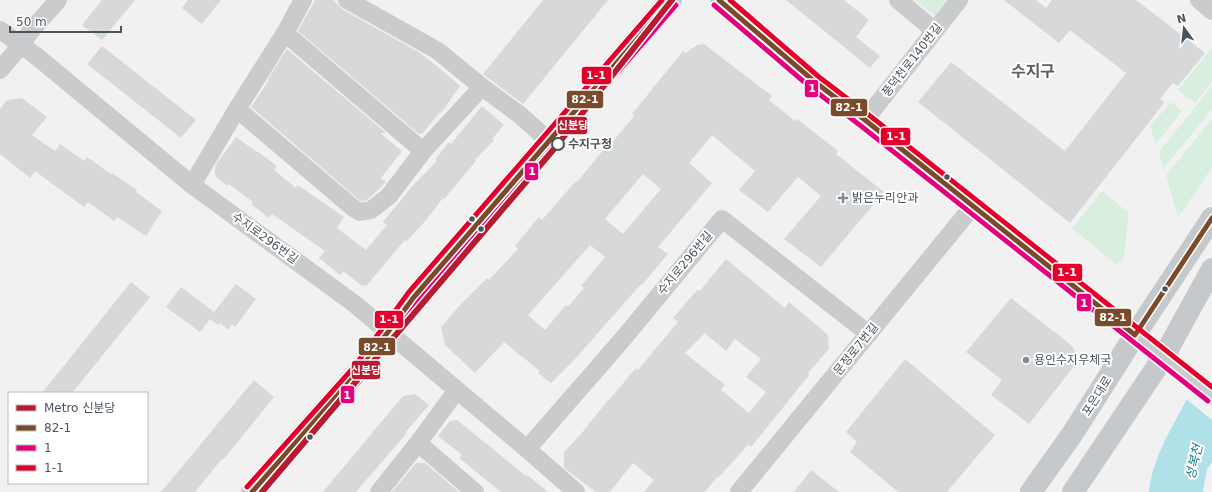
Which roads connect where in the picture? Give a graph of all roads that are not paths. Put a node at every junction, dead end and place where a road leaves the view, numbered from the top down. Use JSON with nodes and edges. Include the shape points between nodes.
{"nodes":[{"id":1,"x":58,"y":0,"type":"edge"},
{"id":2,"x":302,"y":0,"type":"edge"},
{"id":3,"x":347,"y":0,"type":"edge"},
{"id":4,"x":671,"y":0,"type":"edge"},
{"id":5,"x":719,"y":0,"type":"edge"},
{"id":6,"x":898,"y":0,"type":"edge"},
{"id":7,"x":959,"y":0,"type":"edge"},
{"id":8,"x":1199,"y":0,"type":"edge"},
{"id":9,"x":1212,"y":10,"type":"edge"},
{"id":10,"x":0,"y":30,"type":"edge"},
{"id":11,"x":935,"y":31,"type":"junction"},
{"id":12,"x":285,"y":33,"type":"junction"},
{"id":13,"x":21,"y":45,"type":"junction"},
{"id":14,"x":0,"y":70,"type":"edge"},
{"id":15,"x":482,"y":87,"type":"junction"},
{"id":16,"x":236,"y":109,"type":"junction"},
{"id":17,"x":865,"y":120,"type":"junction"},
{"id":18,"x":549,"y":141,"type":"junction"},
{"id":19,"x":423,"y":151,"type":"junction"},
{"id":20,"x":192,"y":185,"type":"junction"},
{"id":21,"x":973,"y":206,"type":"junction"},
{"id":22,"x":1212,"y":218,"type":"edge"},
{"id":23,"x":1212,"y":268,"type":"edge"},
{"id":24,"x":389,"y":332,"type":"junction"},
{"id":25,"x":869,"y":334,"type":"junction"},
{"id":26,"x":1135,"y":335,"type":"junction"},
{"id":27,"x":1163,"y":358,"type":"junction"},
{"id":28,"x":457,"y":390,"type":"junction"},
{"id":29,"x":1212,"y":396,"type":"edge"},
{"id":30,"x":418,"y":443,"type":"junction"},
{"id":31,"x":527,"y":449,"type":"junction"},
{"id":32,"x":252,"y":492,"type":"edge"},
{"id":33,"x":379,"y":492,"type":"edge"},
{"id":34,"x":475,"y":492,"type":"edge"},
{"id":35,"x":576,"y":492,"type":"edge"},
{"id":36,"x":739,"y":492,"type":"edge"},
{"id":37,"x":1031,"y":492,"type":"edge"},
{"id":38,"x":1073,"y":492,"type":"edge"}],
"edges":[{"from":1,"to":13,"type":"street"},
{"from":2,"to":12,"type":"street"},
{"from":3,"to":15,"type":"street","via":[[438,51]]},
{"from":4,"to":18,"type":"main road"},
{"from":5,"to":17,"type":"street","via":[[815,82]]},
{"from":6,"to":11,"type":"street"},
{"from":7,"to":11,"type":"street","name":"풍덕천로140번길"},
{"from":8,"to":9,"type":"street"},
{"from":10,"to":13,"type":"street","name":"수지로296번길"},
{"from":11,"to":17,"type":"street","name":"풍덕천로140번길"},
{"from":12,"to":16,"type":"street"},
{"from":12,"to":19,"type":"street"},
{"from":13,"to":14,"type":"street"},
{"from":13,"to":20,"type":"street","name":"수지로296번길"},
{"from":15,"to":18,"type":"street","via":[[520,115]]},
{"from":15,"to":19,"type":"street"},
{"from":16,"to":19,"type":"street","via":[[360,212],[371,210],[389,196]]},
{"from":16,"to":20,"type":"street"},
{"from":17,"to":21,"type":"street"},
{"from":18,"to":24,"type":"main road","via":[[414,297]]},
{"from":20,"to":24,"type":"street","name":"수지로296번길"},
{"from":21,"to":25,"type":"street","name":"문정로7번길"},
{"from":21,"to":26,"type":"street"},
{"from":22,"to":26,"type":"main road","name":"포은대로"},
{"from":23,"to":27,"type":"main road"},
{"from":24,"to":28,"type":"street","name":"수지로296번길"},
{"from":24,"to":32,"type":"main road","via":[[359,371]]},
{"from":25,"to":31,"type":"street","name":"수지로296번길","via":[[722,219]]},
{"from":25,"to":36,"type":"street","name":"문정로7번길"},
{"from":26,"to":27,"type":"street"},
{"from":26,"to":37,"type":"main road","name":"포은대로","via":[[1074,433]]},
{"from":27,"to":29,"type":"street"},
{"from":27,"to":38,"type":"main road"},
{"from":28,"to":30,"type":"street"},
{"from":28,"to":31,"type":"street","name":"수지로296번길"},
{"from":30,"to":33,"type":"street"},
{"from":30,"to":34,"type":"street"},
{"from":31,"to":35,"type":"street","name":"수지로296번길"}]}
